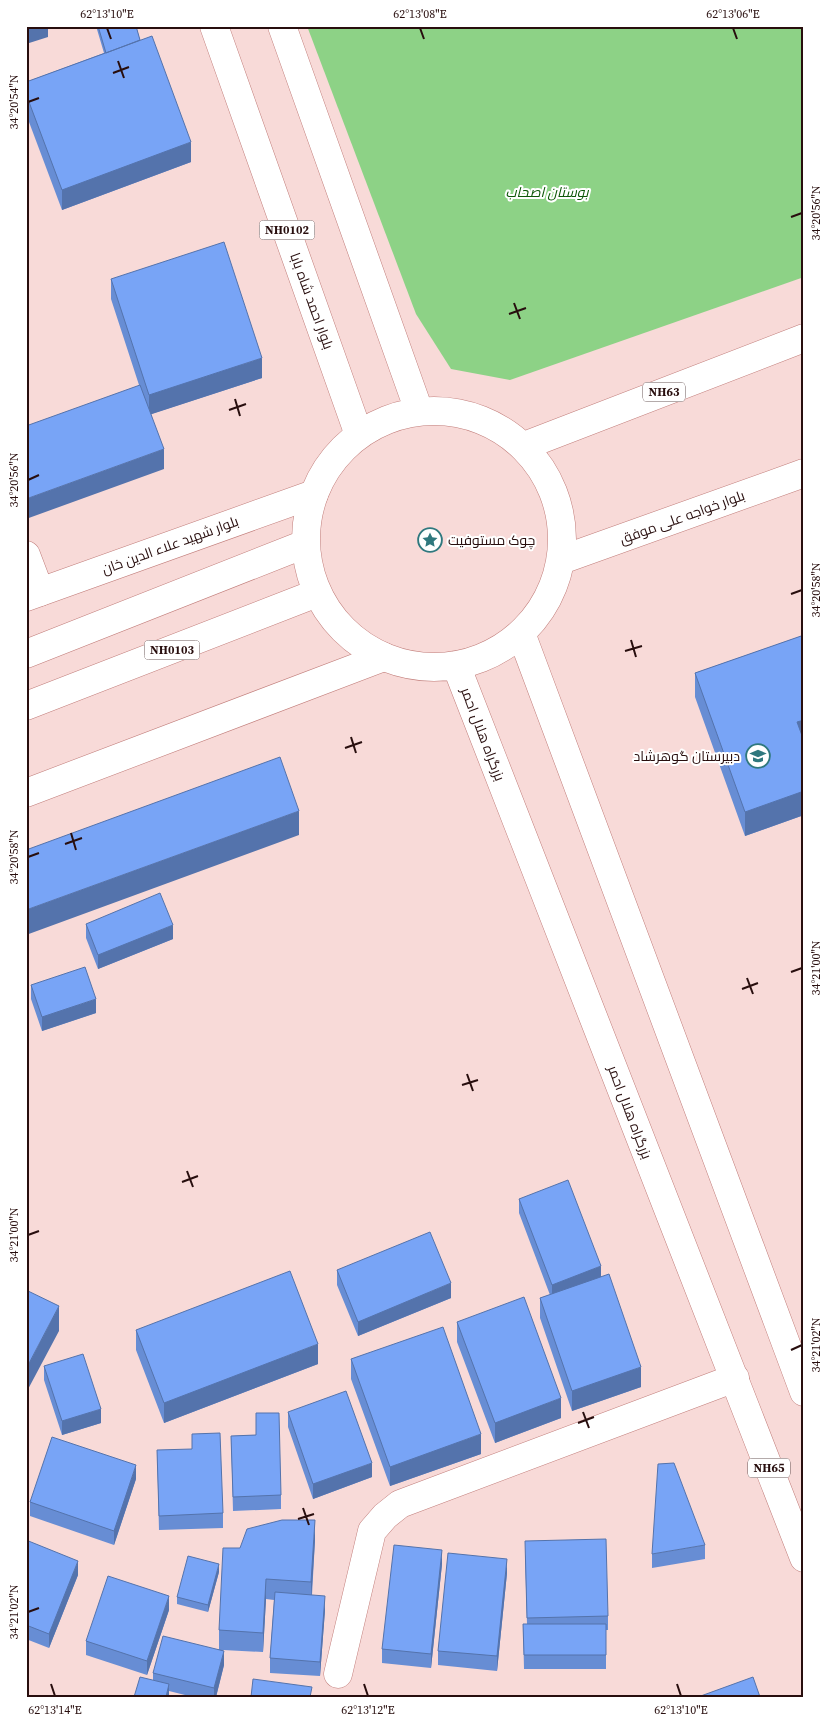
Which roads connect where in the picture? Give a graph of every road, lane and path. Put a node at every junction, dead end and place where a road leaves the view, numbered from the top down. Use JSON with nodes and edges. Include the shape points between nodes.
{"nodes":[{"id":1,"x":214,"y":26,"type":"edge"},
{"id":2,"x":282,"y":26,"type":"edge"},
{"id":3,"x":804,"y":338,"type":"edge"},
{"id":4,"x":419,"y":411,"type":"junction"},
{"id":5,"x":359,"y":435,"type":"junction"},
{"id":6,"x":524,"y":446,"type":"junction"},
{"id":7,"x":804,"y":473,"type":"edge"},
{"id":8,"x":314,"y":494,"type":"junction"},
{"id":9,"x":305,"y":544,"type":"junction"},
{"id":10,"x":26,"y":555,"type":"edge"},
{"id":11,"x":561,"y":560,"type":"junction"},
{"id":12,"x":317,"y":593,"type":"junction"},
{"id":13,"x":33,"y":594,"type":"edge"},
{"id":14,"x":521,"y":633,"type":"junction"},
{"id":15,"x":26,"y":654,"type":"edge"},
{"id":16,"x":384,"y":657,"type":"junction"},
{"id":17,"x":456,"y":665,"type":"junction"},
{"id":18,"x":26,"y":706,"type":"edge"},
{"id":19,"x":26,"y":793,"type":"edge"},
{"id":20,"x":735,"y":1378,"type":"junction"},
{"id":21,"x":804,"y":1392,"type":"edge"},
{"id":22,"x":804,"y":1558,"type":"edge"},
{"id":23,"x":338,"y":1674,"type":"dead end"}],
"edges":[{"from":1,"to":5,"type":"main road","name":"بلوار احمد شاه بابا","number":"NH0102"},
{"from":2,"to":4,"type":"main road"},
{"from":3,"to":6,"type":"main road","number":"NH63"},
{"from":4,"to":5,"type":"main road","via":[[388,419]]},
{"from":4,"to":6,"type":"main road","via":[[457,413],[493,425]]},
{"from":5,"to":8,"type":"main road","via":[[332,461]]},
{"from":6,"to":11,"type":"main road","via":[[548,479],[561,518]]},
{"from":7,"to":11,"type":"main road","name":"بلوار خواجه علی موفق"},
{"from":8,"to":9,"type":"main road"},
{"from":8,"to":13,"type":"main road","name":"بلوار شهید علاء الدین خان"},
{"from":9,"to":12,"type":"main road"},
{"from":9,"to":15,"type":"main road"},
{"from":10,"to":13,"type":"main road"},
{"from":11,"to":14,"type":"main road","via":[[547,600]]},
{"from":12,"to":16,"type":"main road","via":[[350,636]]},
{"from":12,"to":18,"type":"main road","number":"NH0103"},
{"from":14,"to":17,"type":"main road","via":[[491,654]]},
{"from":14,"to":21,"type":"main road"},
{"from":16,"to":17,"type":"main road","via":[[418,666]]},
{"from":16,"to":19,"type":"main road"},
{"from":17,"to":20,"type":"main road","name":"بزرگراه هلال احمر"},
{"from":20,"to":22,"type":"main road","name":"بزرگراه هلال احمر","number":"NH65"},
{"from":20,"to":23,"type":"main road","via":[[400,1504],[372,1531]]}]}
